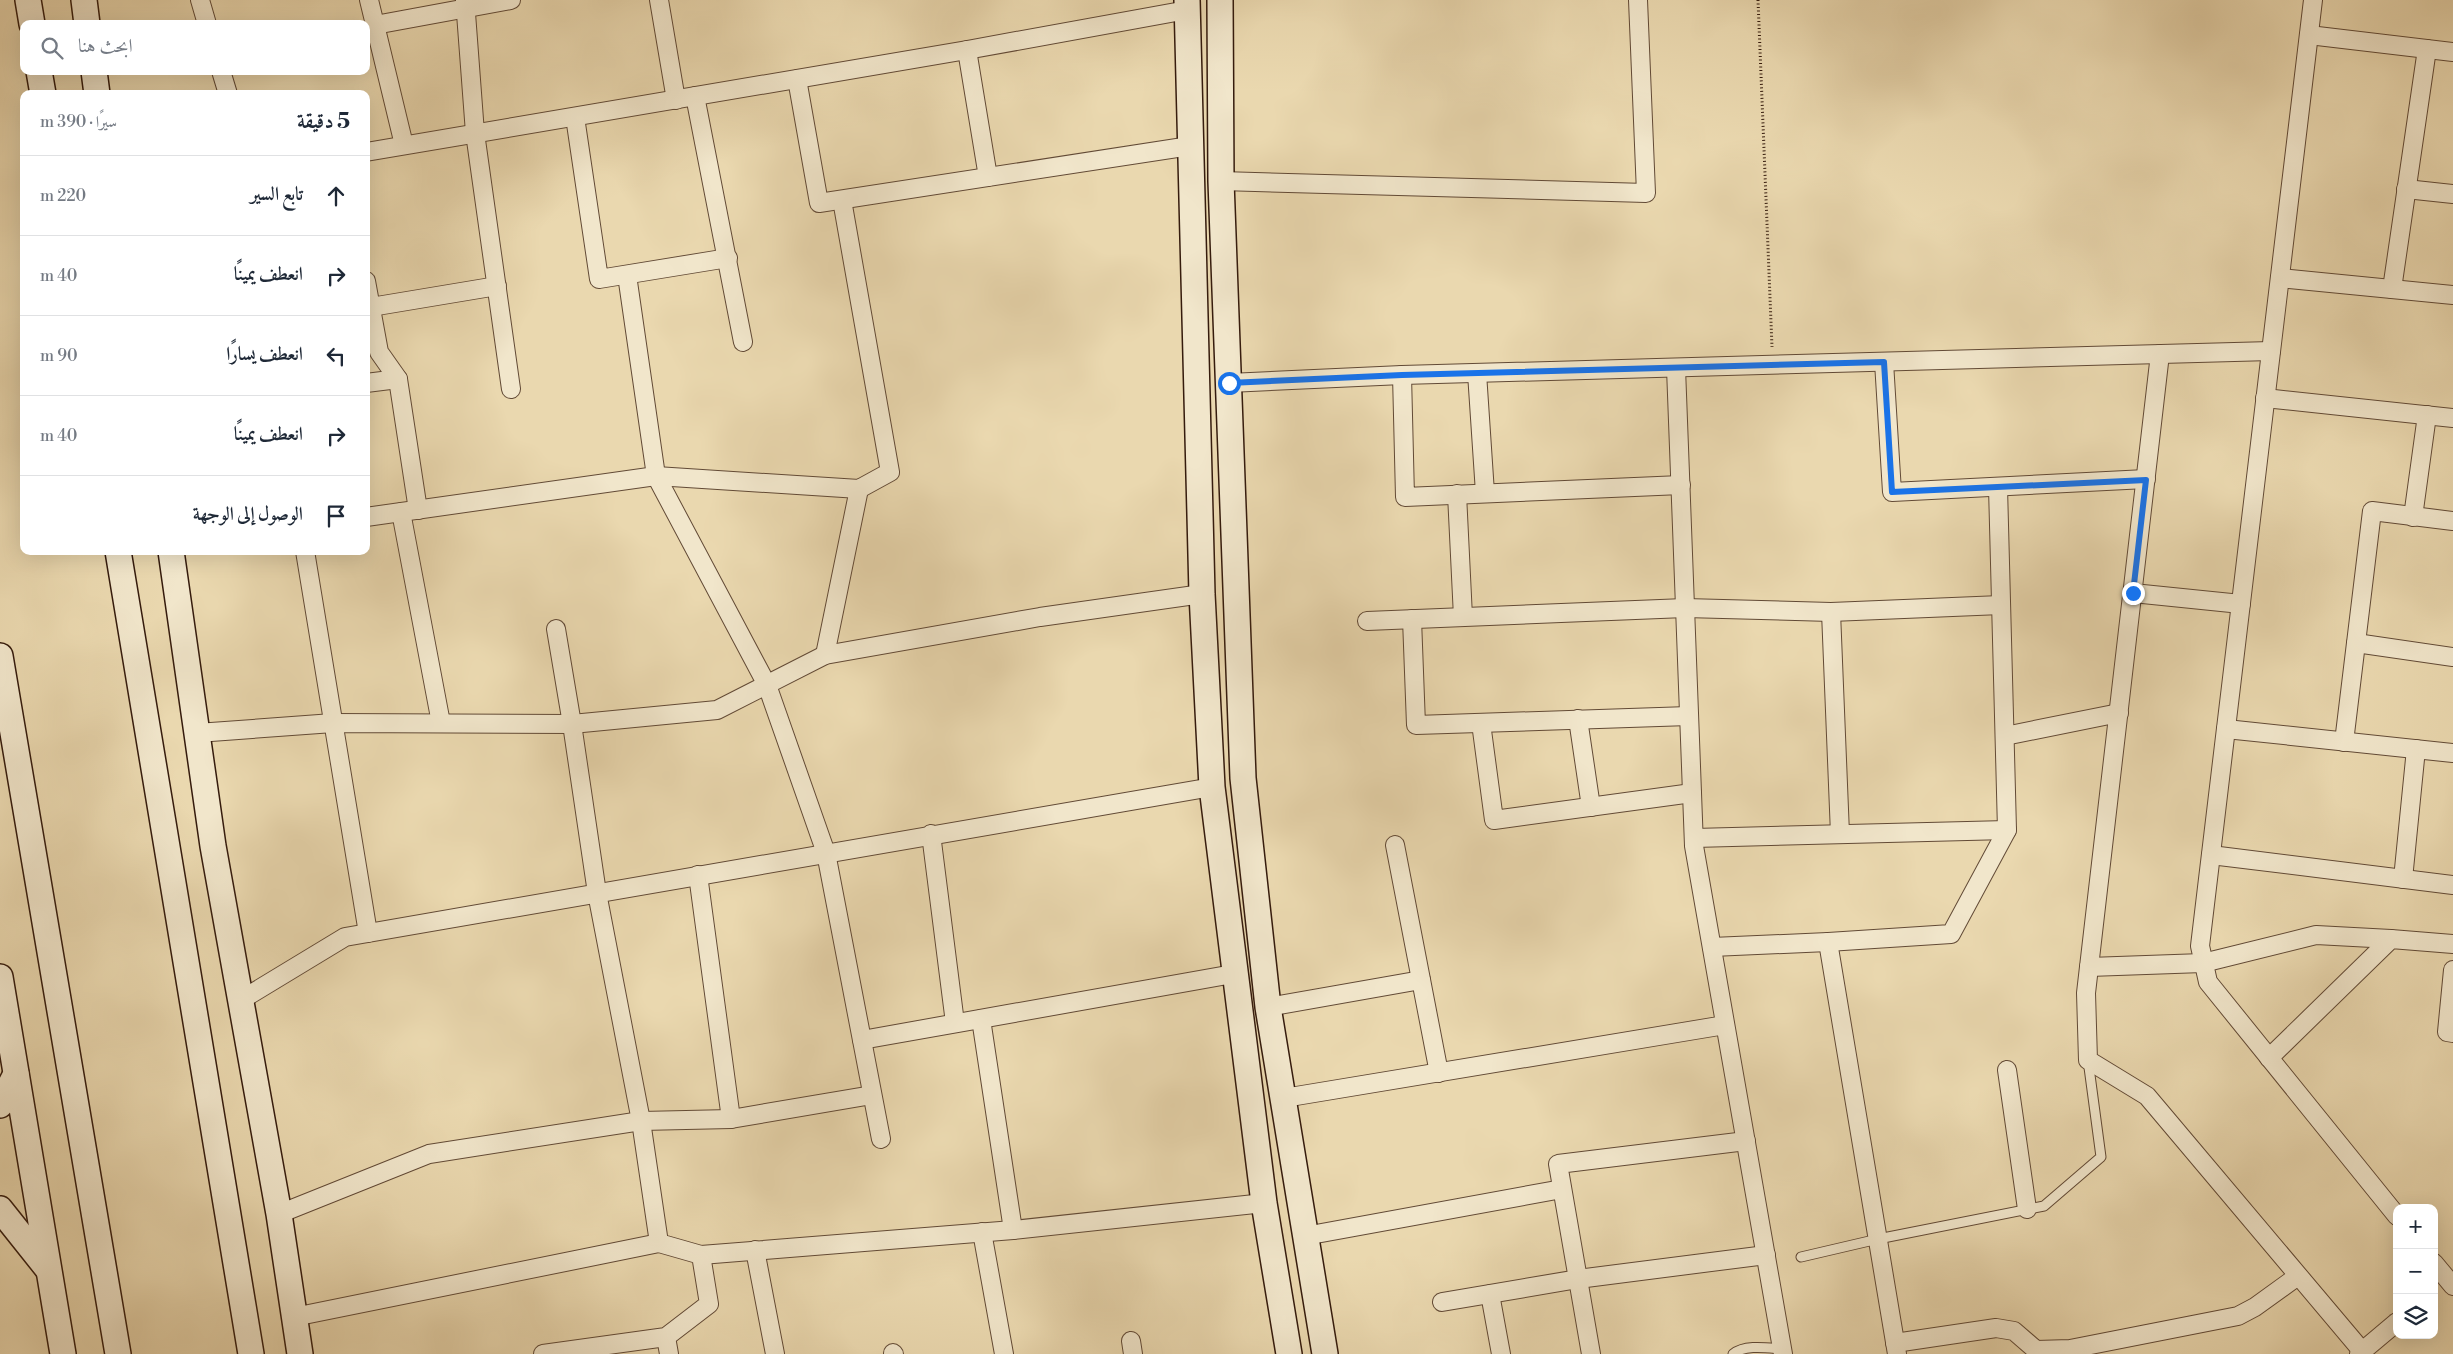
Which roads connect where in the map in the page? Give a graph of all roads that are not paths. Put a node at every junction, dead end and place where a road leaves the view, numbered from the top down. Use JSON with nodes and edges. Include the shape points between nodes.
{"nodes":[{"id":1,"x":28,"y":0,"type":"edge"},
{"id":2,"x":84,"y":0,"type":"edge"},
{"id":3,"x":200,"y":0,"type":"edge"},
{"id":4,"x":369,"y":0,"type":"edge"},
{"id":5,"x":511,"y":0,"type":"edge"},
{"id":6,"x":659,"y":0,"type":"edge"},
{"id":7,"x":1220,"y":0,"type":"edge"},
{"id":8,"x":1638,"y":0,"type":"edge"},
{"id":9,"x":2313,"y":0,"type":"edge"},
{"id":10,"x":465,"y":4,"type":"edge"},
{"id":11,"x":1187,"y":5,"type":"edge"},
{"id":12,"x":31,"y":20,"type":"edge"},
{"id":13,"x":86,"y":20,"type":"edge"},
{"id":14,"x":206,"y":20,"type":"edge"},
{"id":15,"x":375,"y":25,"type":"junction"},
{"id":16,"x":2309,"y":35,"type":"junction"},
{"id":17,"x":2427,"y":49,"type":"junction"},
{"id":18,"x":967,"y":50,"type":"junction"},
{"id":19,"x":2453,"y":52,"type":"edge"},
{"id":20,"x":41,"y":75,"type":"edge"},
{"id":21,"x":95,"y":75,"type":"edge"},
{"id":22,"x":222,"y":75,"type":"edge"},
{"id":23,"x":797,"y":79,"type":"junction"},
{"id":24,"x":42,"y":90,"type":"edge"},
{"id":25,"x":96,"y":90,"type":"edge"},
{"id":26,"x":227,"y":90,"type":"edge"},
{"id":27,"x":695,"y":96,"type":"junction"},
{"id":28,"x":676,"y":100,"type":"junction"},
{"id":29,"x":575,"y":117,"type":"junction"},
{"id":30,"x":475,"y":134,"type":"junction"},
{"id":31,"x":404,"y":145,"type":"junction"},
{"id":32,"x":1190,"y":146,"type":"junction"},
{"id":33,"x":370,"y":151,"type":"edge"},
{"id":34,"x":988,"y":177,"type":"junction"},
{"id":35,"x":1221,"y":181,"type":"junction"},
{"id":36,"x":2406,"y":189,"type":"junction"},
{"id":37,"x":2453,"y":194,"type":"edge"},
{"id":38,"x":842,"y":200,"type":"junction"},
{"id":39,"x":728,"y":258,"type":"junction"},
{"id":40,"x":627,"y":275,"type":"junction"},
{"id":41,"x":2280,"y":278,"type":"junction"},
{"id":42,"x":497,"y":286,"type":"junction"},
{"id":43,"x":2392,"y":289,"type":"junction"},
{"id":44,"x":2453,"y":295,"type":"edge"},
{"id":45,"x":370,"y":302,"type":"edge"},
{"id":46,"x":371,"y":307,"type":"junction"},
{"id":47,"x":743,"y":342,"type":"dead end"},
{"id":48,"x":2271,"y":351,"type":"junction"},
{"id":49,"x":2160,"y":354,"type":"junction"},
{"id":50,"x":1884,"y":362,"type":"junction"},
{"id":51,"x":1676,"y":368,"type":"junction"},
{"id":52,"x":1477,"y":373,"type":"junction"},
{"id":53,"x":1402,"y":375,"type":"junction"},
{"id":54,"x":398,"y":379,"type":"junction"},
{"id":55,"x":370,"y":382,"type":"edge"},
{"id":56,"x":1229,"y":383,"type":"junction"},
{"id":57,"x":511,"y":389,"type":"dead end"},
{"id":58,"x":2266,"y":398,"type":"junction"},
{"id":59,"x":2427,"y":416,"type":"junction"},
{"id":60,"x":2453,"y":418,"type":"edge"},
{"id":61,"x":656,"y":476,"type":"junction"},
{"id":62,"x":2146,"y":480,"type":"junction"},
{"id":63,"x":1680,"y":485,"type":"junction"},
{"id":64,"x":1998,"y":487,"type":"junction"},
{"id":65,"x":859,"y":490,"type":"junction"},
{"id":66,"x":1485,"y":493,"type":"junction"},
{"id":67,"x":1457,"y":494,"type":"junction"},
{"id":68,"x":418,"y":510,"type":"junction"},
{"id":69,"x":401,"y":512,"type":"junction"},
{"id":70,"x":370,"y":516,"type":"edge"},
{"id":71,"x":2413,"y":517,"type":"junction"},
{"id":72,"x":2453,"y":522,"type":"edge"},
{"id":73,"x":119,"y":555,"type":"edge"},
{"id":74,"x":172,"y":555,"type":"edge"},
{"id":75,"x":306,"y":555,"type":"edge"},
{"id":76,"x":2133,"y":593,"type":"junction"},
{"id":77,"x":1202,"y":594,"type":"junction"},
{"id":78,"x":2241,"y":604,"type":"junction"},
{"id":79,"x":2001,"y":605,"type":"junction"},
{"id":80,"x":1685,"y":608,"type":"junction"},
{"id":81,"x":1831,"y":612,"type":"junction"},
{"id":82,"x":1463,"y":617,"type":"junction"},
{"id":83,"x":1412,"y":619,"type":"junction"},
{"id":84,"x":1367,"y":621,"type":"dead end"},
{"id":85,"x":556,"y":629,"type":"dead end"},
{"id":86,"x":2356,"y":643,"type":"junction"},
{"id":87,"x":825,"y":655,"type":"junction"},
{"id":88,"x":0,"y":656,"type":"edge"},
{"id":89,"x":2453,"y":657,"type":"edge"},
{"id":90,"x":767,"y":685,"type":"junction"},
{"id":91,"x":2119,"y":713,"type":"junction"},
{"id":92,"x":1689,"y":716,"type":"junction"},
{"id":93,"x":1578,"y":720,"type":"junction"},
{"id":94,"x":333,"y":723,"type":"junction"},
{"id":95,"x":441,"y":723,"type":"junction"},
{"id":96,"x":1481,"y":723,"type":"junction"},
{"id":97,"x":572,"y":724,"type":"junction"},
{"id":98,"x":2226,"y":729,"type":"junction"},
{"id":99,"x":197,"y":733,"type":"junction"},
{"id":100,"x":2005,"y":736,"type":"junction"},
{"id":101,"x":2344,"y":742,"type":"junction"},
{"id":102,"x":2416,"y":749,"type":"junction"},
{"id":103,"x":2453,"y":753,"type":"edge"},
{"id":104,"x":1212,"y":787,"type":"junction"},
{"id":105,"x":1692,"y":793,"type":"junction"},
{"id":106,"x":1591,"y":807,"type":"junction"},
{"id":107,"x":2007,"y":830,"type":"junction"},
{"id":108,"x":931,"y":834,"type":"junction"},
{"id":109,"x":1840,"y":834,"type":"junction"},
{"id":110,"x":1694,"y":838,"type":"junction"},
{"id":111,"x":1396,"y":846,"type":"dead end"},
{"id":112,"x":826,"y":853,"type":"junction"},
{"id":113,"x":2211,"y":856,"type":"junction"},
{"id":114,"x":698,"y":875,"type":"junction"},
{"id":115,"x":2403,"y":879,"type":"junction"},
{"id":116,"x":2453,"y":885,"type":"edge"},
{"id":117,"x":597,"y":893,"type":"junction"},
{"id":118,"x":368,"y":933,"type":"junction"},
{"id":119,"x":2391,"y":939,"type":"junction"},
{"id":120,"x":1828,"y":942,"type":"junction"},
{"id":121,"x":2453,"y":944,"type":"edge"},
{"id":122,"x":1712,"y":947,"type":"junction"},
{"id":123,"x":2203,"y":963,"type":"junction"},
{"id":124,"x":2089,"y":967,"type":"junction"},
{"id":125,"x":2453,"y":970,"type":"edge"},
{"id":126,"x":1234,"y":974,"type":"junction"},
{"id":127,"x":0,"y":977,"type":"edge"},
{"id":128,"x":1421,"y":980,"type":"junction"},
{"id":129,"x":241,"y":1000,"type":"junction"},
{"id":130,"x":1268,"y":1007,"type":"junction"},
{"id":131,"x":981,"y":1019,"type":"junction"},
{"id":132,"x":955,"y":1024,"type":"junction"},
{"id":133,"x":1726,"y":1025,"type":"junction"},
{"id":134,"x":2453,"y":1033,"type":"edge"},
{"id":135,"x":862,"y":1040,"type":"junction"},
{"id":136,"x":2269,"y":1058,"type":"junction"},
{"id":137,"x":2088,"y":1060,"type":"junction"},
{"id":138,"x":2007,"y":1070,"type":"dead end"},
{"id":139,"x":1439,"y":1073,"type":"junction"},
{"id":140,"x":16,"y":1074,"type":"junction"},
{"id":141,"x":872,"y":1095,"type":"junction"},
{"id":142,"x":1284,"y":1098,"type":"junction"},
{"id":143,"x":0,"y":1105,"type":"edge"},
{"id":144,"x":731,"y":1119,"type":"junction"},
{"id":145,"x":641,"y":1121,"type":"junction"},
{"id":146,"x":881,"y":1139,"type":"dead end"},
{"id":147,"x":1746,"y":1141,"type":"junction"},
{"id":148,"x":1562,"y":1189,"type":"junction"},
{"id":149,"x":1264,"y":1203,"type":"junction"},
{"id":150,"x":0,"y":1209,"type":"edge"},
{"id":151,"x":2027,"y":1209,"type":"junction"},
{"id":152,"x":2393,"y":1211,"type":"edge"},
{"id":153,"x":279,"y":1214,"type":"junction"},
{"id":154,"x":1013,"y":1230,"type":"junction"},
{"id":155,"x":982,"y":1232,"type":"junction"},
{"id":156,"x":1305,"y":1236,"type":"junction"},
{"id":157,"x":1878,"y":1239,"type":"junction"},
{"id":158,"x":660,"y":1243,"type":"junction"},
{"id":159,"x":755,"y":1250,"type":"junction"},
{"id":160,"x":701,"y":1255,"type":"junction"},
{"id":161,"x":1766,"y":1255,"type":"junction"},
{"id":162,"x":1801,"y":1257,"type":"dead end"},
{"id":163,"x":2438,"y":1269,"type":"edge"},
{"id":164,"x":49,"y":1271,"type":"junction"},
{"id":165,"x":2298,"y":1276,"type":"junction"},
{"id":166,"x":1578,"y":1279,"type":"junction"},
{"id":167,"x":2447,"y":1282,"type":"edge"},
{"id":168,"x":1490,"y":1294,"type":"junction"},
{"id":169,"x":1442,"y":1302,"type":"dead end"},
{"id":170,"x":294,"y":1317,"type":"junction"},
{"id":171,"x":2393,"y":1325,"type":"edge"},
{"id":172,"x":668,"y":1345,"type":"edge"},
{"id":173,"x":1896,"y":1348,"type":"edge"},
{"id":174,"x":1783,"y":1352,"type":"edge"},
{"id":175,"x":2361,"y":1353,"type":"edge"},
{"id":176,"x":63,"y":1354,"type":"edge"},
{"id":177,"x":118,"y":1354,"type":"edge"},
{"id":178,"x":251,"y":1354,"type":"edge"},
{"id":179,"x":300,"y":1354,"type":"edge"},
{"id":180,"x":543,"y":1354,"type":"edge"},
{"id":181,"x":774,"y":1354,"type":"edge"},
{"id":182,"x":1004,"y":1354,"type":"edge"},
{"id":183,"x":1289,"y":1354,"type":"edge"},
{"id":184,"x":1325,"y":1354,"type":"edge"},
{"id":185,"x":1501,"y":1354,"type":"edge"},
{"id":186,"x":1591,"y":1354,"type":"edge"},
{"id":187,"x":1733,"y":1354,"type":"edge"}],
"edges":[{"from":1,"to":12,"type":"street"},
{"from":2,"to":13,"type":"street"},
{"from":3,"to":14,"type":"street"},
{"from":4,"to":15,"type":"street"},
{"from":5,"to":10,"type":"street"},
{"from":6,"to":28,"type":"street"},
{"from":7,"to":35,"type":"street"},
{"from":8,"to":35,"type":"street","via":[[1646,193]]},
{"from":9,"to":16,"type":"street"},
{"from":10,"to":15,"type":"street"},
{"from":10,"to":30,"type":"street"},
{"from":11,"to":18,"type":"street"},
{"from":11,"to":32,"type":"street"},
{"from":15,"to":31,"type":"street"},
{"from":16,"to":17,"type":"street"},
{"from":16,"to":41,"type":"street"},
{"from":17,"to":19,"type":"street"},
{"from":17,"to":36,"type":"street"},
{"from":18,"to":23,"type":"street"},
{"from":18,"to":34,"type":"street"},
{"from":20,"to":24,"type":"street"},
{"from":21,"to":25,"type":"street"},
{"from":22,"to":26,"type":"street"},
{"from":23,"to":27,"type":"street"},
{"from":23,"to":38,"type":"street","via":[[820,203]]},
{"from":27,"to":28,"type":"street"},
{"from":27,"to":39,"type":"street"},
{"from":28,"to":29,"type":"street"},
{"from":29,"to":30,"type":"street"},
{"from":29,"to":40,"type":"street","via":[[600,280]]},
{"from":30,"to":31,"type":"street"},
{"from":30,"to":42,"type":"street"},
{"from":31,"to":33,"type":"street"},
{"from":32,"to":34,"type":"street"},
{"from":32,"to":77,"type":"street"},
{"from":34,"to":38,"type":"street"},
{"from":35,"to":56,"type":"street"},
{"from":36,"to":37,"type":"street"},
{"from":36,"to":43,"type":"street"},
{"from":38,"to":65,"type":"street","via":[[890,472]]},
{"from":39,"to":40,"type":"street"},
{"from":39,"to":47,"type":"street"},
{"from":40,"to":61,"type":"street"},
{"from":41,"to":43,"type":"street"},
{"from":41,"to":48,"type":"street"},
{"from":42,"to":46,"type":"street"},
{"from":42,"to":57,"type":"street"},
{"from":43,"to":44,"type":"street"},
{"from":45,"to":46,"type":"street"},
{"from":46,"to":54,"type":"street","via":[[380,352]]},
{"from":48,"to":49,"type":"street"},
{"from":48,"to":58,"type":"street"},
{"from":49,"to":50,"type":"street"},
{"from":49,"to":62,"type":"street"},
{"from":50,"to":51,"type":"street"},
{"from":50,"to":64,"type":"street","via":[[1892,492]]},
{"from":51,"to":52,"type":"street"},
{"from":51,"to":63,"type":"street"},
{"from":52,"to":53,"type":"street"},
{"from":52,"to":66,"type":"street"},
{"from":53,"to":56,"type":"street"},
{"from":53,"to":67,"type":"street","via":[[1405,497]]},
{"from":54,"to":55,"type":"street"},
{"from":54,"to":68,"type":"street"},
{"from":56,"to":130,"type":"street","via":[[1243,778]]},
{"from":58,"to":59,"type":"street"},
{"from":58,"to":78,"type":"street"},
{"from":59,"to":60,"type":"street"},
{"from":59,"to":71,"type":"street"},
{"from":61,"to":65,"type":"street"},
{"from":61,"to":68,"type":"street"},
{"from":61,"to":90,"type":"street"},
{"from":62,"to":64,"type":"street"},
{"from":62,"to":76,"type":"street"},
{"from":63,"to":66,"type":"street"},
{"from":63,"to":80,"type":"street"},
{"from":64,"to":79,"type":"street"},
{"from":65,"to":87,"type":"street"},
{"from":66,"to":67,"type":"street"},
{"from":67,"to":82,"type":"street"},
{"from":68,"to":69,"type":"street"},
{"from":69,"to":70,"type":"street"},
{"from":69,"to":95,"type":"street"},
{"from":71,"to":72,"type":"street"},
{"from":71,"to":86,"type":"street","via":[[2372,512]]},
{"from":73,"to":178,"type":"street"},
{"from":74,"to":99,"type":"street"},
{"from":75,"to":94,"type":"street"},
{"from":76,"to":78,"type":"street"},
{"from":76,"to":91,"type":"street"},
{"from":77,"to":87,"type":"street","via":[[1040,617]]},
{"from":77,"to":104,"type":"street"},
{"from":78,"to":98,"type":"street"},
{"from":79,"to":81,"type":"street"},
{"from":79,"to":100,"type":"street"},
{"from":80,"to":81,"type":"street"},
{"from":80,"to":82,"type":"street"},
{"from":80,"to":92,"type":"street"},
{"from":81,"to":109,"type":"street"},
{"from":82,"to":83,"type":"street"},
{"from":83,"to":84,"type":"street"},
{"from":83,"to":96,"type":"street","via":[[1416,725]]},
{"from":85,"to":97,"type":"street"},
{"from":86,"to":89,"type":"street"},
{"from":86,"to":101,"type":"street"},
{"from":87,"to":90,"type":"street"},
{"from":88,"to":177,"type":"street"},
{"from":90,"to":97,"type":"street","via":[[716,710]]},
{"from":90,"to":112,"type":"street"},
{"from":91,"to":100,"type":"street"},
{"from":91,"to":124,"type":"street"},
{"from":92,"to":93,"type":"street"},
{"from":92,"to":105,"type":"street"},
{"from":93,"to":96,"type":"street"},
{"from":93,"to":106,"type":"street"},
{"from":94,"to":95,"type":"street"},
{"from":94,"to":99,"type":"street"},
{"from":94,"to":118,"type":"street"},
{"from":95,"to":97,"type":"street"},
{"from":96,"to":106,"type":"street","via":[[1494,820]]},
{"from":97,"to":117,"type":"street"},
{"from":98,"to":101,"type":"street"},
{"from":98,"to":113,"type":"street"},
{"from":99,"to":129,"type":"street","via":[[213,846]]},
{"from":100,"to":107,"type":"street"},
{"from":101,"to":102,"type":"street"},
{"from":102,"to":103,"type":"street"},
{"from":102,"to":115,"type":"street"},
{"from":104,"to":108,"type":"street"},
{"from":104,"to":126,"type":"street"},
{"from":105,"to":106,"type":"street"},
{"from":105,"to":110,"type":"street"},
{"from":107,"to":109,"type":"street"},
{"from":107,"to":120,"type":"street","via":[[1951,934]]},
{"from":108,"to":112,"type":"street"},
{"from":108,"to":132,"type":"street"},
{"from":109,"to":110,"type":"street"},
{"from":110,"to":122,"type":"street"},
{"from":111,"to":128,"type":"street"},
{"from":112,"to":114,"type":"street"},
{"from":112,"to":135,"type":"street"},
{"from":113,"to":115,"type":"street"},
{"from":113,"to":123,"type":"street","via":[[2200,946]]},
{"from":114,"to":117,"type":"street"},
{"from":114,"to":144,"type":"street"},
{"from":115,"to":116,"type":"street"},
{"from":117,"to":118,"type":"street"},
{"from":117,"to":145,"type":"street"},
{"from":118,"to":129,"type":"street","via":[[346,937]]},
{"from":119,"to":121,"type":"street"},
{"from":119,"to":123,"type":"street","via":[[2316,935]]},
{"from":119,"to":136,"type":"street"},
{"from":120,"to":122,"type":"street"},
{"from":120,"to":157,"type":"street"},
{"from":122,"to":133,"type":"street"},
{"from":123,"to":124,"type":"street"},
{"from":123,"to":136,"type":"street","via":[[2208,982]]},
{"from":124,"to":137,"type":"street","via":[[2086,993]]},
{"from":125,"to":134,"type":"street","via":[[2447,1032]]},
{"from":126,"to":131,"type":"street"},
{"from":126,"to":149,"type":"street"},
{"from":127,"to":140,"type":"street"},
{"from":128,"to":130,"type":"street"},
{"from":128,"to":139,"type":"street"},
{"from":129,"to":153,"type":"street"},
{"from":130,"to":142,"type":"street"},
{"from":131,"to":132,"type":"street"},
{"from":131,"to":154,"type":"street"},
{"from":132,"to":135,"type":"street"},
{"from":133,"to":139,"type":"street"},
{"from":133,"to":147,"type":"street"},
{"from":135,"to":141,"type":"street"},
{"from":136,"to":152,"type":"street"},
{"from":137,"to":151,"type":"lane","via":[[2101,1157],[2044,1206]]},
{"from":137,"to":165,"type":"street","via":[[2147,1096]]},
{"from":138,"to":151,"type":"street"},
{"from":139,"to":142,"type":"street"},
{"from":140,"to":143,"type":"street"},
{"from":140,"to":164,"type":"street"},
{"from":141,"to":144,"type":"street"},
{"from":141,"to":146,"type":"street"},
{"from":142,"to":156,"type":"street"},
{"from":144,"to":145,"type":"street"},
{"from":145,"to":153,"type":"street","via":[[429,1154]]},
{"from":145,"to":158,"type":"street"},
{"from":147,"to":148,"type":"street","via":[[1558,1164]]},
{"from":147,"to":161,"type":"street"},
{"from":148,"to":156,"type":"street"},
{"from":148,"to":166,"type":"street"},
{"from":149,"to":154,"type":"street"},
{"from":149,"to":183,"type":"street"},
{"from":150,"to":164,"type":"street"},
{"from":151,"to":157,"type":"lane"},
{"from":153,"to":170,"type":"street"},
{"from":154,"to":155,"type":"street"},
{"from":155,"to":159,"type":"street"},
{"from":155,"to":182,"type":"street"},
{"from":156,"to":184,"type":"street"},
{"from":157,"to":162,"type":"lane"},
{"from":157,"to":173,"type":"street"},
{"from":158,"to":160,"type":"street"},
{"from":158,"to":170,"type":"street"},
{"from":159,"to":160,"type":"street"},
{"from":159,"to":181,"type":"street"},
{"from":160,"to":172,"type":"street","via":[[710,1304]]},
{"from":161,"to":166,"type":"street"},
{"from":161,"to":174,"type":"street"},
{"from":163,"to":167,"type":"street"},
{"from":164,"to":176,"type":"street"},
{"from":165,"to":173,"type":"street","via":[[2238,1316],[2070,1349],[2036,1350],[2014,1331],[1996,1328]]},
{"from":165,"to":175,"type":"street"},
{"from":166,"to":168,"type":"street"},
{"from":166,"to":186,"type":"street"},
{"from":168,"to":169,"type":"street"},
{"from":168,"to":185,"type":"street"},
{"from":170,"to":179,"type":"street"},
{"from":171,"to":175,"type":"street"},
{"from":172,"to":180,"type":"street"},
{"from":174,"to":187,"type":"lane","via":[[1760,1348]]}]}
